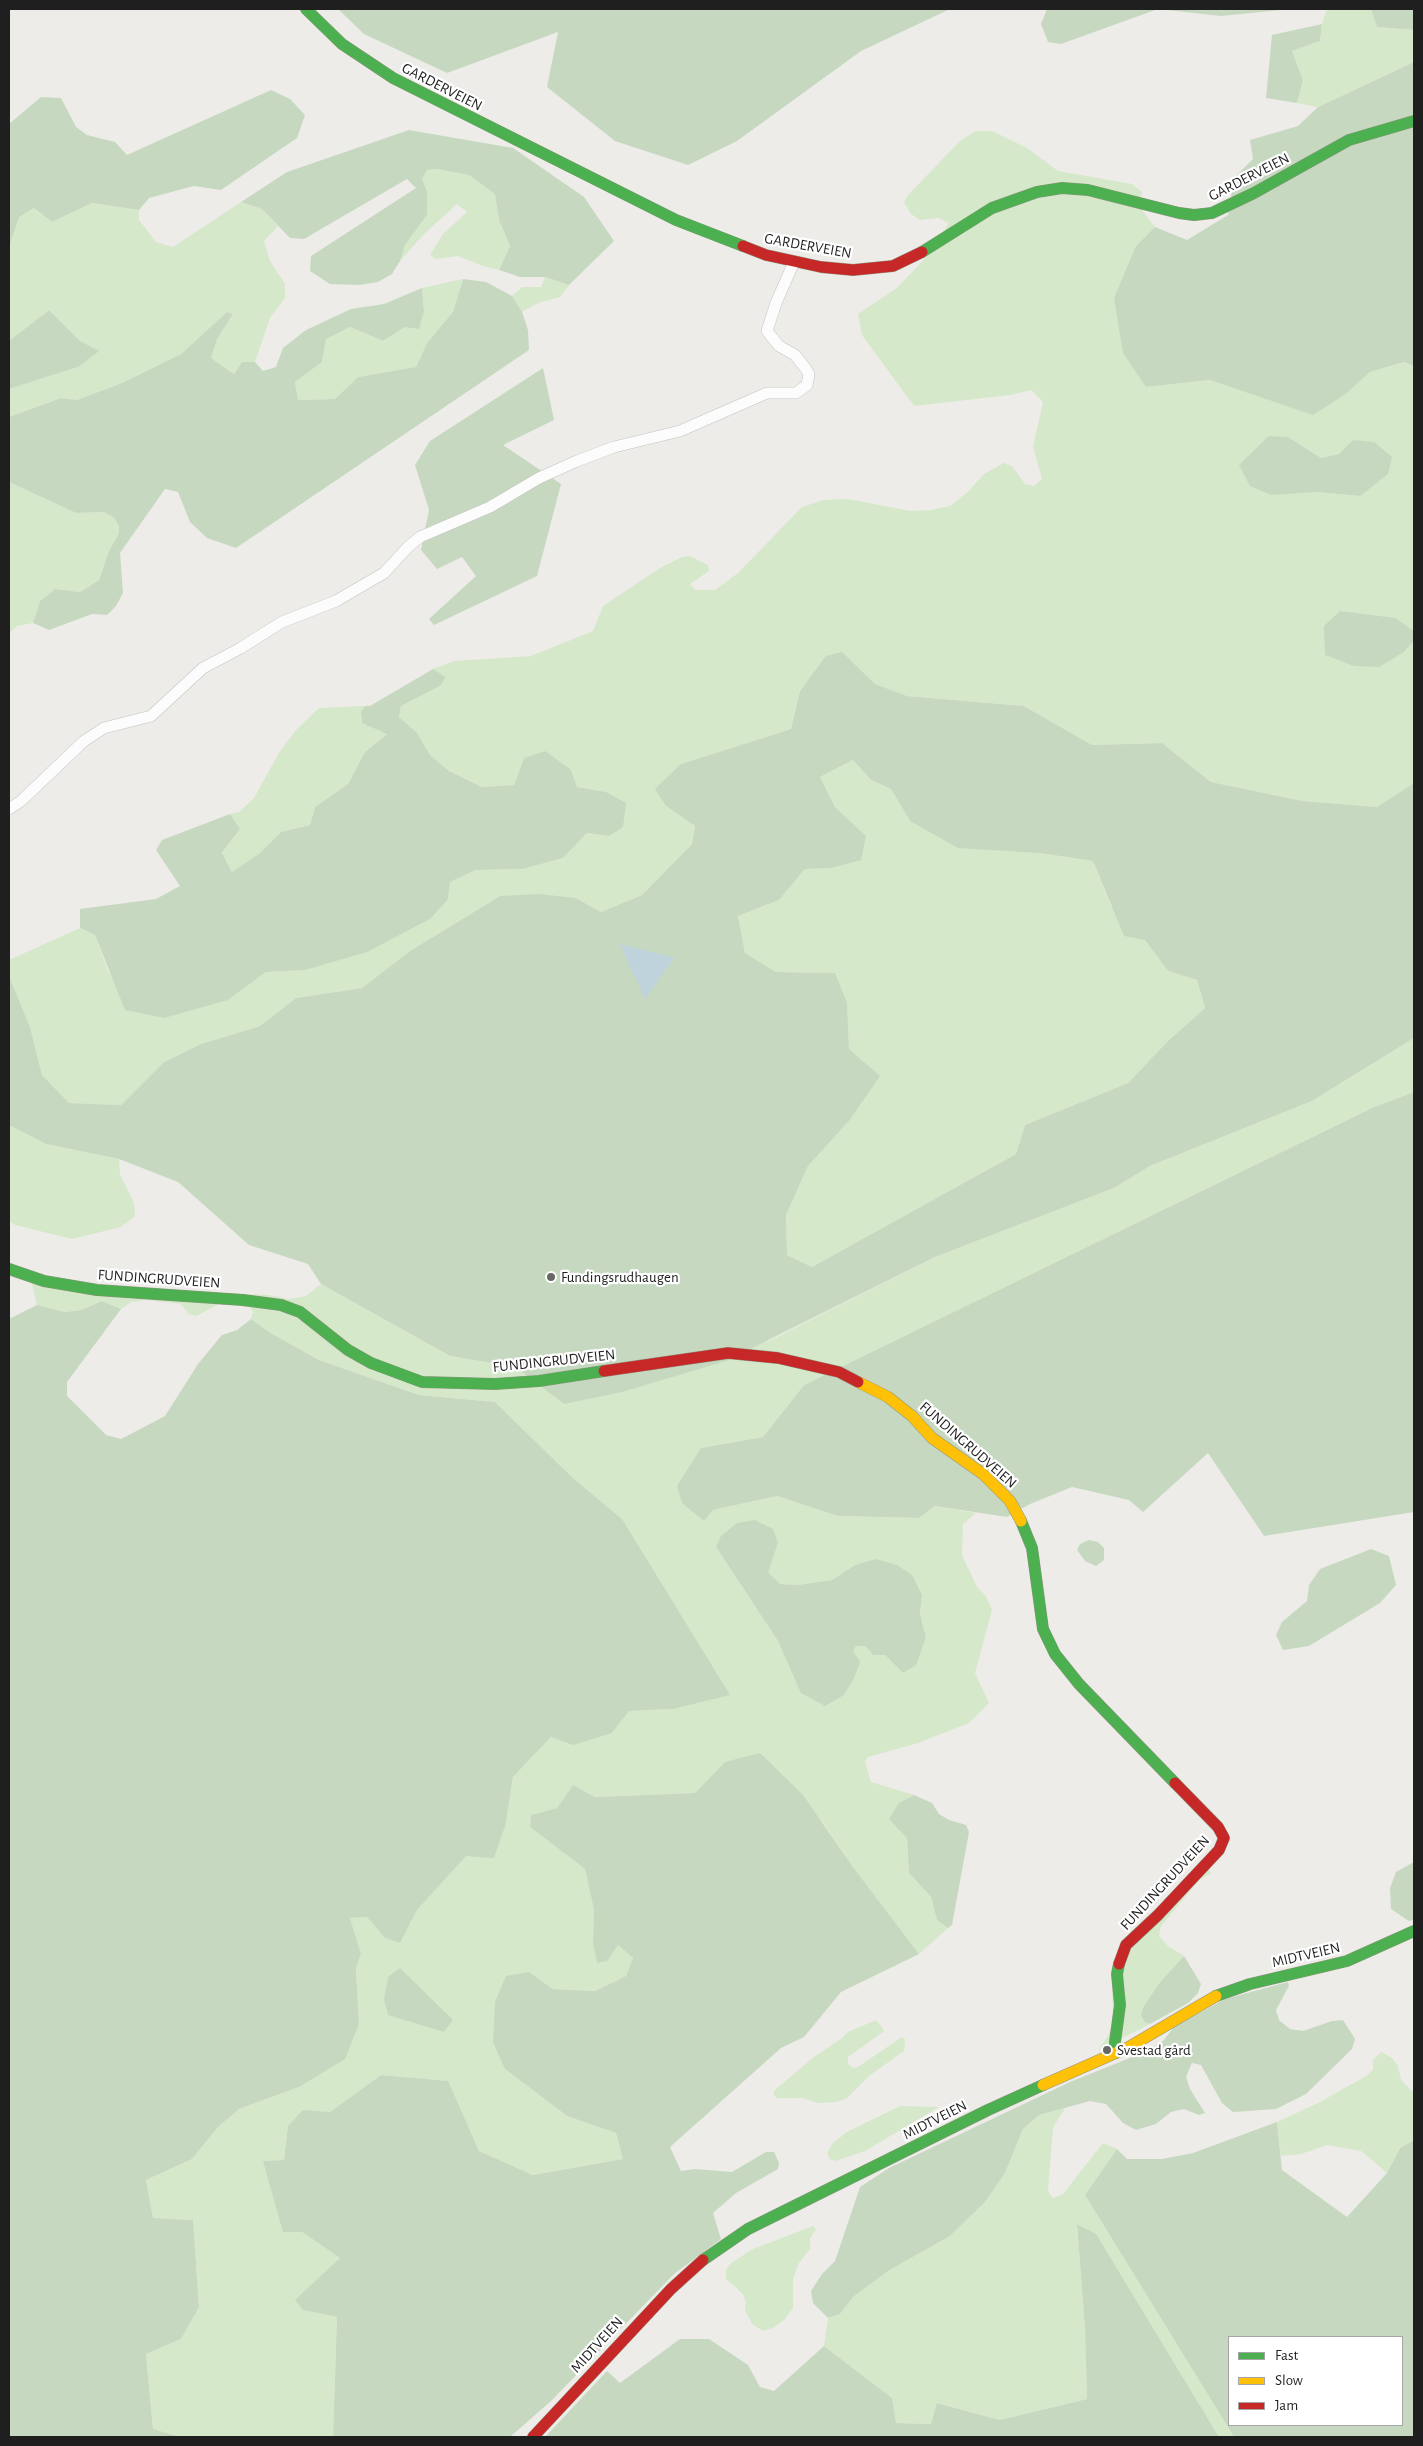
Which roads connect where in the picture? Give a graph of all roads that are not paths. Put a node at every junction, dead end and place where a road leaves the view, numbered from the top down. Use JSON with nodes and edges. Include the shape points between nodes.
{"nodes":[{"id":1,"x":306,"y":9,"type":"edge"},
{"id":2,"x":1414,"y":121,"type":"edge"},
{"id":3,"x":794,"y":262,"type":"junction"},
{"id":4,"x":9,"y":809,"type":"edge"},
{"id":5,"x":9,"y":1269,"type":"edge"},
{"id":6,"x":1414,"y":1931,"type":"edge"},
{"id":7,"x":1116,"y":2053,"type":"junction"},
{"id":8,"x":533,"y":2437,"type":"edge"}],
"edges":[{"from":1,"to":3,"type":"street","name":"GARDERVEIEN","via":[[348,49],[393,78],[676,220],[741,247]]},
{"from":2,"to":3,"type":"street","name":"GARDERVEIEN","via":[[1349,140],[1212,213],[1179,213],[1088,190],[1048,190],[1024,194],[992,208],[918,255],[893,266],[853,270]]},
{"from":3,"to":4,"type":"street","via":[[767,331],[779,346],[795,355],[809,374],[807,384],[796,393],[767,393],[680,431],[614,447],[577,461],[490,507],[420,537],[384,573],[336,601],[282,622],[203,668],[151,716],[104,728],[84,741]]},
{"from":5,"to":7,"type":"street","name":"FUNDINGRUDVEIEN","via":[[44,1281],[97,1290],[281,1305],[300,1312],[348,1350],[371,1363],[422,1382],[495,1384],[539,1381],[728,1353],[778,1358],[839,1372],[888,1397],[932,1438],[983,1474],[1010,1501],[1032,1548],[1043,1628],[1055,1654],[1079,1684],[1223,1835],[1219,1850],[1126,1945],[1120,1956]]},
{"from":6,"to":7,"type":"street","name":"MIDTVEIEN","via":[[1347,1961],[1231,1990],[1198,2005]]},
{"from":7,"to":8,"type":"street","name":"MIDTVEIEN","via":[[988,2110],[730,2240],[671,2289]]}]}
